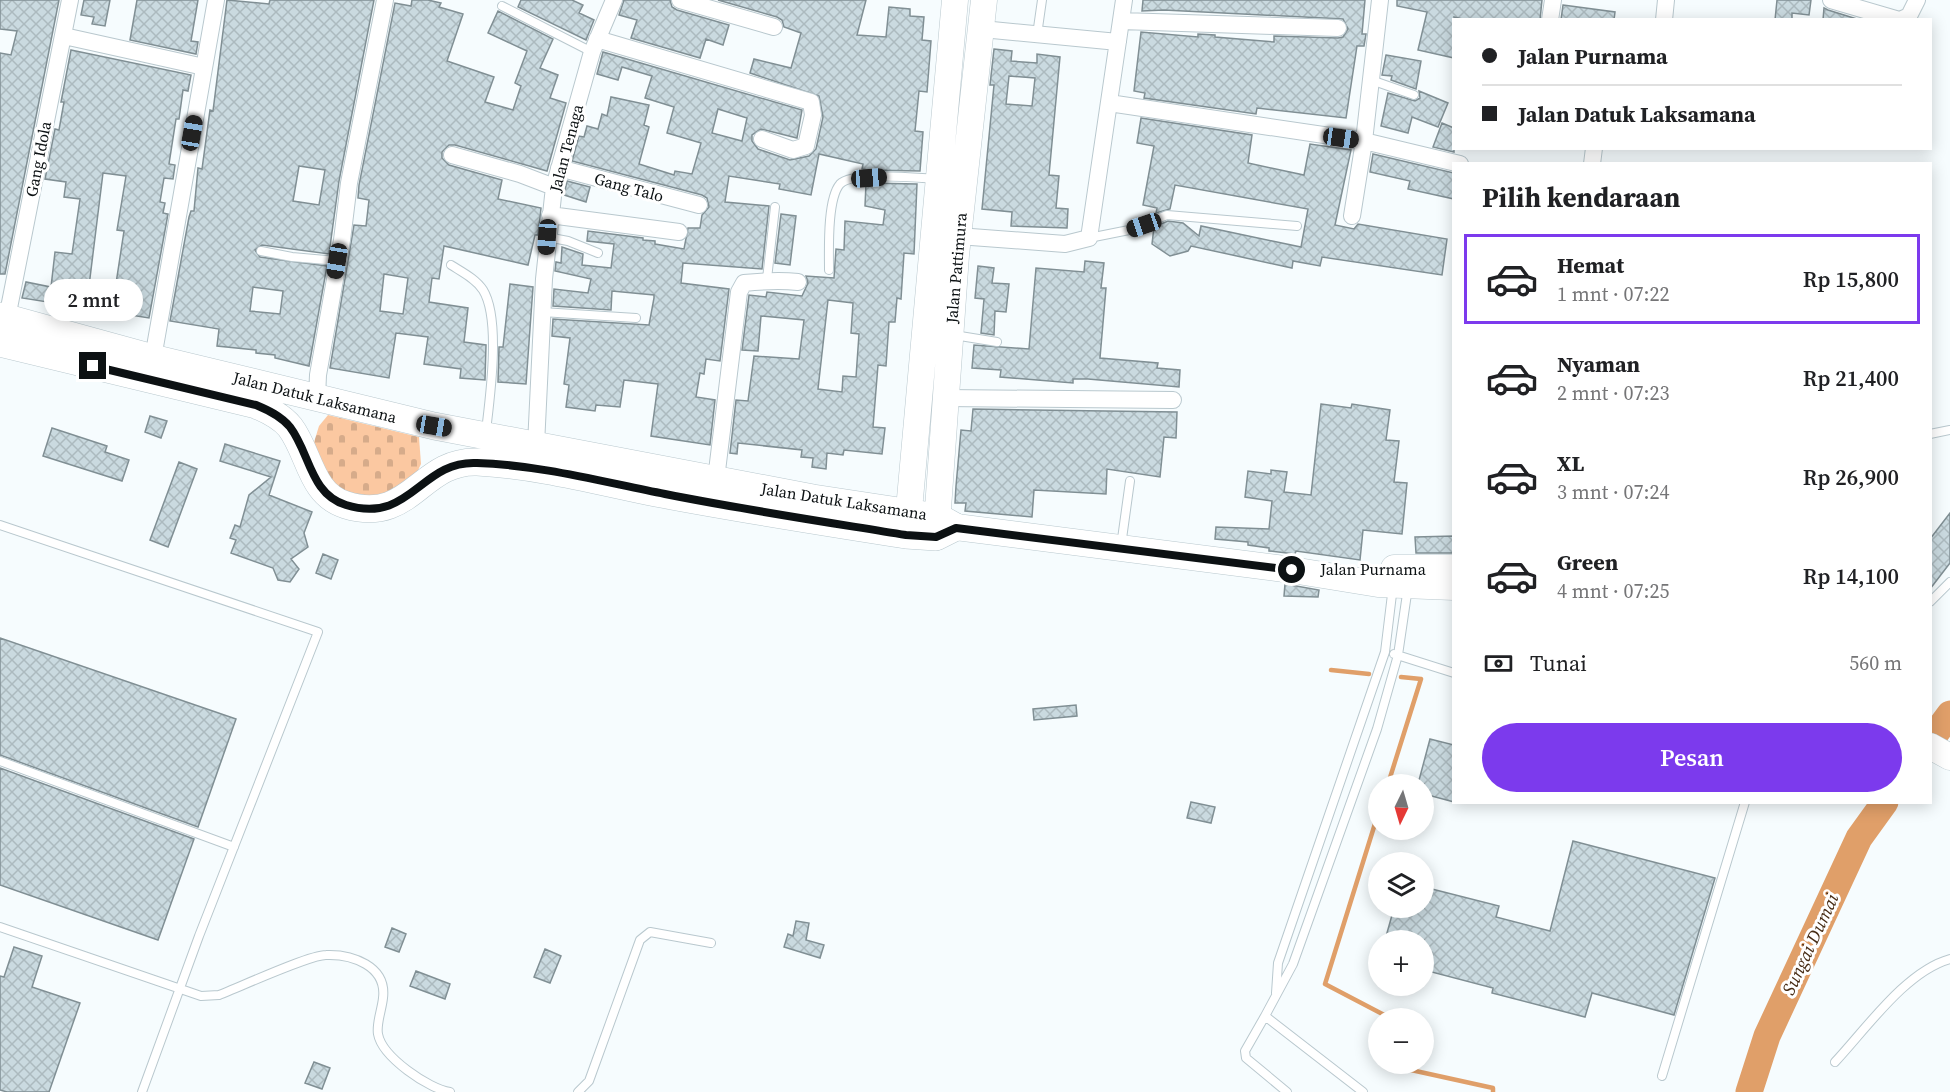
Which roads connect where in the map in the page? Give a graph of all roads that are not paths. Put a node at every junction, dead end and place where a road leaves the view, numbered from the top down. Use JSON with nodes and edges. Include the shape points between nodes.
{"nodes":[{"id":1,"x":70,"y":0,"type":"edge"},
{"id":2,"x":216,"y":0,"type":"edge"},
{"id":3,"x":385,"y":0,"type":"edge"},
{"id":4,"x":614,"y":0,"type":"edge"},
{"id":5,"x":680,"y":0,"type":"edge"},
{"id":6,"x":955,"y":0,"type":"edge"},
{"id":7,"x":984,"y":0,"type":"edge"},
{"id":8,"x":1042,"y":0,"type":"edge"},
{"id":9,"x":1124,"y":0,"type":"edge"},
{"id":10,"x":1380,"y":0,"type":"edge"},
{"id":11,"x":1553,"y":0,"type":"edge"},
{"id":12,"x":1666,"y":0,"type":"edge"},
{"id":13,"x":1831,"y":0,"type":"edge"},
{"id":14,"x":1917,"y":0,"type":"edge"},
{"id":15,"x":502,"y":6,"type":"dead end"},
{"id":16,"x":1550,"y":18,"type":"edge"},
{"id":17,"x":1664,"y":18,"type":"edge"},
{"id":18,"x":1892,"y":18,"type":"edge"},
{"id":19,"x":1904,"y":18,"type":"edge"},
{"id":20,"x":1121,"y":21,"type":"junction"},
{"id":21,"x":774,"y":27,"type":"dead end"},
{"id":22,"x":1338,"y":28,"type":"dead end"},
{"id":23,"x":982,"y":29,"type":"junction"},
{"id":24,"x":1037,"y":35,"type":"junction"},
{"id":25,"x":64,"y":36,"type":"junction"},
{"id":26,"x":1118,"y":42,"type":"junction"},
{"id":27,"x":595,"y":45,"type":"junction"},
{"id":28,"x":204,"y":67,"type":"junction"},
{"id":29,"x":1371,"y":80,"type":"junction"},
{"id":30,"x":1414,"y":94,"type":"dead end"},
{"id":31,"x":1109,"y":103,"type":"junction"},
{"id":32,"x":762,"y":139,"type":"dead end"},
{"id":33,"x":1365,"y":141,"type":"junction"},
{"id":34,"x":452,"y":155,"type":"dead end"},
{"id":35,"x":1452,"y":162,"type":"edge"},
{"id":36,"x":559,"y":168,"type":"junction"},
{"id":37,"x":939,"y":179,"type":"junction"},
{"id":38,"x":554,"y":188,"type":"junction"},
{"id":39,"x":699,"y":205,"type":"dead end"},
{"id":40,"x":775,"y":207,"type":"dead end"},
{"id":41,"x":550,"y":215,"type":"junction"},
{"id":42,"x":1352,"y":216,"type":"dead end"},
{"id":43,"x":1297,"y":226,"type":"dead end"},
{"id":44,"x":679,"y":232,"type":"dead end"},
{"id":45,"x":958,"y":236,"type":"junction"},
{"id":46,"x":547,"y":237,"type":"junction"},
{"id":47,"x":1089,"y":238,"type":"junction"},
{"id":48,"x":261,"y":251,"type":"dead end"},
{"id":49,"x":598,"y":253,"type":"dead end"},
{"id":50,"x":337,"y":261,"type":"junction"},
{"id":51,"x":451,"y":265,"type":"dead end"},
{"id":52,"x":829,"y":270,"type":"dead end"},
{"id":53,"x":767,"y":279,"type":"junction"},
{"id":54,"x":798,"y":282,"type":"dead end"},
{"id":55,"x":542,"y":312,"type":"junction"},
{"id":56,"x":636,"y":318,"type":"dead end"},
{"id":57,"x":2,"y":326,"type":"edge"},
{"id":58,"x":951,"y":334,"type":"junction"},
{"id":59,"x":997,"y":342,"type":"dead end"},
{"id":60,"x":153,"y":357,"type":"junction"},
{"id":61,"x":945,"y":398,"type":"junction"},
{"id":62,"x":321,"y":399,"type":"junction"},
{"id":63,"x":1173,"y":400,"type":"dead end"},
{"id":64,"x":434,"y":426,"type":"junction"},
{"id":65,"x":1950,"y":430,"type":"edge"},
{"id":66,"x":1932,"y":434,"type":"edge"},
{"id":67,"x":486,"y":435,"type":"junction"},
{"id":68,"x":300,"y":444,"type":"junction"},
{"id":69,"x":536,"y":445,"type":"junction"},
{"id":70,"x":435,"y":474,"type":"junction"},
{"id":71,"x":716,"y":479,"type":"junction"},
{"id":72,"x":1130,"y":480,"type":"dead end"},
{"id":73,"x":909,"y":523,"type":"junction"},
{"id":74,"x":0,"y":525,"type":"edge"},
{"id":75,"x":944,"y":527,"type":"junction"},
{"id":76,"x":1121,"y":549,"type":"junction"},
{"id":77,"x":1452,"y":568,"type":"edge"},
{"id":78,"x":1401,"y":577,"type":"junction"},
{"id":79,"x":1950,"y":582,"type":"edge"},
{"id":80,"x":1452,"y":587,"type":"edge"},
{"id":81,"x":1932,"y":600,"type":"edge"},
{"id":82,"x":1385,"y":652,"type":"junction"},
{"id":83,"x":1398,"y":655,"type":"junction"},
{"id":84,"x":1452,"y":672,"type":"edge"},
{"id":85,"x":1932,"y":729,"type":"edge"},
{"id":86,"x":1950,"y":739,"type":"edge"},
{"id":87,"x":1355,"y":744,"type":"junction"},
{"id":88,"x":1932,"y":747,"type":"edge"},
{"id":89,"x":1370,"y":750,"type":"junction"},
{"id":90,"x":1950,"y":757,"type":"edge"},
{"id":91,"x":0,"y":761,"type":"edge"},
{"id":92,"x":1744,"y":804,"type":"edge"},
{"id":93,"x":234,"y":847,"type":"junction"},
{"id":94,"x":1306,"y":879,"type":"junction"},
{"id":95,"x":1321,"y":885,"type":"junction"},
{"id":96,"x":0,"y":927,"type":"edge"},
{"id":97,"x":711,"y":944,"type":"dead end"},
{"id":98,"x":1950,"y":959,"type":"edge"},
{"id":99,"x":181,"y":990,"type":"junction"},
{"id":100,"x":1276,"y":996,"type":"junction"},
{"id":101,"x":1264,"y":1016,"type":"junction"},
{"id":102,"x":1835,"y":1062,"type":"dead end"},
{"id":103,"x":1662,"y":1076,"type":"dead end"},
{"id":104,"x":142,"y":1092,"type":"edge"},
{"id":105,"x":450,"y":1092,"type":"edge"},
{"id":106,"x":578,"y":1092,"type":"edge"},
{"id":107,"x":1287,"y":1092,"type":"edge"},
{"id":108,"x":1363,"y":1092,"type":"edge"}],
"edges":[{"from":1,"to":25,"type":"street","name":"Gang Idola"},
{"from":2,"to":28,"type":"street"},
{"from":3,"to":50,"type":"street"},
{"from":4,"to":27,"type":"street","name":"Jalan Tenaga"},
{"from":5,"to":21,"type":"street"},
{"from":6,"to":37,"type":"main road","name":"Jalan Pattimura"},
{"from":7,"to":23,"type":"main road","name":"Jalan Pattimura"},
{"from":8,"to":24,"type":"lane"},
{"from":9,"to":20,"type":"street"},
{"from":10,"to":29,"type":"street"},
{"from":11,"to":16,"type":"street"},
{"from":12,"to":17,"type":"street"},
{"from":13,"to":18,"type":"street"},
{"from":14,"to":19,"type":"street"},
{"from":15,"to":27,"type":"lane"},
{"from":20,"to":22,"type":"street"},
{"from":20,"to":26,"type":"street"},
{"from":23,"to":24,"type":"street"},
{"from":23,"to":45,"type":"main road","name":"Jalan Pattimura"},
{"from":24,"to":26,"type":"street"},
{"from":25,"to":28,"type":"street"},
{"from":25,"to":57,"type":"street","name":"Gang Idola"},
{"from":26,"to":31,"type":"street"},
{"from":27,"to":32,"type":"street","via":[[811,102],[813,115],[806,146],[794,150]]},
{"from":27,"to":36,"type":"street","name":"Jalan Tenaga"},
{"from":28,"to":60,"type":"street"},
{"from":29,"to":30,"type":"lane"},
{"from":29,"to":33,"type":"street"},
{"from":31,"to":33,"type":"street"},
{"from":31,"to":47,"type":"street"},
{"from":33,"to":35,"type":"street"},
{"from":33,"to":42,"type":"street"},
{"from":34,"to":38,"type":"street"},
{"from":36,"to":38,"type":"street","name":"Jalan Tenaga"},
{"from":36,"to":39,"type":"street","name":"Gang Talo"},
{"from":37,"to":52,"type":"lane","via":[[891,176],[847,179],[840,184],[833,197]]},
{"from":37,"to":73,"type":"main road","name":"Jalan Pattimura"},
{"from":38,"to":41,"type":"street","name":"Jalan Tenaga"},
{"from":40,"to":53,"type":"lane"},
{"from":41,"to":44,"type":"street"},
{"from":41,"to":46,"type":"street","name":"Jalan Tenaga"},
{"from":43,"to":47,"type":"lane","via":[[1167,216],[1129,230]]},
{"from":45,"to":47,"type":"street","via":[[1065,244]]},
{"from":45,"to":58,"type":"main road","name":"Jalan Pattimura"},
{"from":46,"to":49,"type":"lane"},
{"from":46,"to":55,"type":"street","name":"Jalan Tenaga"},
{"from":48,"to":50,"type":"lane"},
{"from":50,"to":62,"type":"street","via":[[318,375]]},
{"from":51,"to":67,"type":"lane","via":[[482,287],[490,302],[492,372]]},
{"from":53,"to":54,"type":"street"},
{"from":53,"to":71,"type":"street","via":[[744,283],[739,292]]},
{"from":55,"to":56,"type":"lane"},
{"from":55,"to":69,"type":"street","name":"Jalan Tenaga"},
{"from":57,"to":60,"type":"highway","name":"Jalan Datuk Laksamana"},
{"from":57,"to":68,"type":"highway","name":"Jalan Datuk Laksamana","via":[[256,405],[282,419]]},
{"from":58,"to":59,"type":"lane"},
{"from":58,"to":61,"type":"main road","name":"Jalan Pattimura"},
{"from":60,"to":62,"type":"highway","name":"Jalan Datuk Laksamana"},
{"from":61,"to":63,"type":"street"},
{"from":61,"to":75,"type":"main road","name":"Jalan Pattimura"},
{"from":62,"to":64,"type":"highway","name":"Jalan Datuk Laksamana"},
{"from":62,"to":68,"type":"highway","via":[[309,417]]},
{"from":64,"to":67,"type":"highway","name":"Jalan Datuk Laksamana"},
{"from":64,"to":70,"type":"highway","via":[[440,446]]},
{"from":65,"to":66,"type":"lane"},
{"from":67,"to":69,"type":"highway","name":"Jalan Datuk Laksamana"},
{"from":68,"to":70,"type":"highway","name":"Jalan Datuk Laksamana","via":[[323,491],[344,505],[368,510],[387,508],[404,500]]},
{"from":69,"to":71,"type":"highway","name":"Jalan Datuk Laksamana"},
{"from":70,"to":73,"type":"highway","name":"Jalan Datuk Laksamana","via":[[455,464],[504,465],[726,506]]},
{"from":71,"to":73,"type":"highway","name":"Jalan Datuk Laksamana","via":[[813,498]]},
{"from":72,"to":76,"type":"lane"},
{"from":73,"to":75,"type":"highway","name":"Jalan Datuk Laksamana"},
{"from":74,"to":93,"type":"lane","via":[[318,632]]},
{"from":75,"to":76,"type":"main road","name":"Jalan Purnama"},
{"from":76,"to":78,"type":"main road","name":"Jalan Purnama","via":[[1292,570]]},
{"from":77,"to":78,"type":"main road","name":"Jalan Purnama"},
{"from":78,"to":80,"type":"main road","name":"Jalan Purnama"},
{"from":78,"to":82,"type":"lane"},
{"from":78,"to":83,"type":"lane"},
{"from":79,"to":81,"type":"lane"},
{"from":82,"to":83,"type":"lane"},
{"from":82,"to":87,"type":"lane"},
{"from":83,"to":84,"type":"lane"},
{"from":83,"to":89,"type":"lane"},
{"from":85,"to":86,"type":"main road"},
{"from":87,"to":89,"type":"lane"},
{"from":87,"to":94,"type":"lane"},
{"from":88,"to":90,"type":"main road"},
{"from":89,"to":95,"type":"lane"},
{"from":91,"to":93,"type":"lane"},
{"from":92,"to":103,"type":"lane"},
{"from":93,"to":99,"type":"lane"},
{"from":94,"to":95,"type":"lane"},
{"from":94,"to":100,"type":"lane","via":[[1278,963]]},
{"from":95,"to":100,"type":"lane","via":[[1293,964]]},
{"from":96,"to":99,"type":"lane"},
{"from":97,"to":106,"type":"lane","via":[[644,934],[589,1081]]},
{"from":98,"to":102,"type":"lane","via":[[1905,986]]},
{"from":99,"to":104,"type":"lane"},
{"from":99,"to":105,"type":"lane","via":[[201,996],[219,995],[324,954],[359,959],[377,973],[383,994],[377,1034],[384,1047],[394,1059],[437,1090]]},
{"from":100,"to":101,"type":"lane"},
{"from":101,"to":107,"type":"lane","via":[[1245,1051],[1246,1058]]},
{"from":101,"to":108,"type":"lane"}]}
